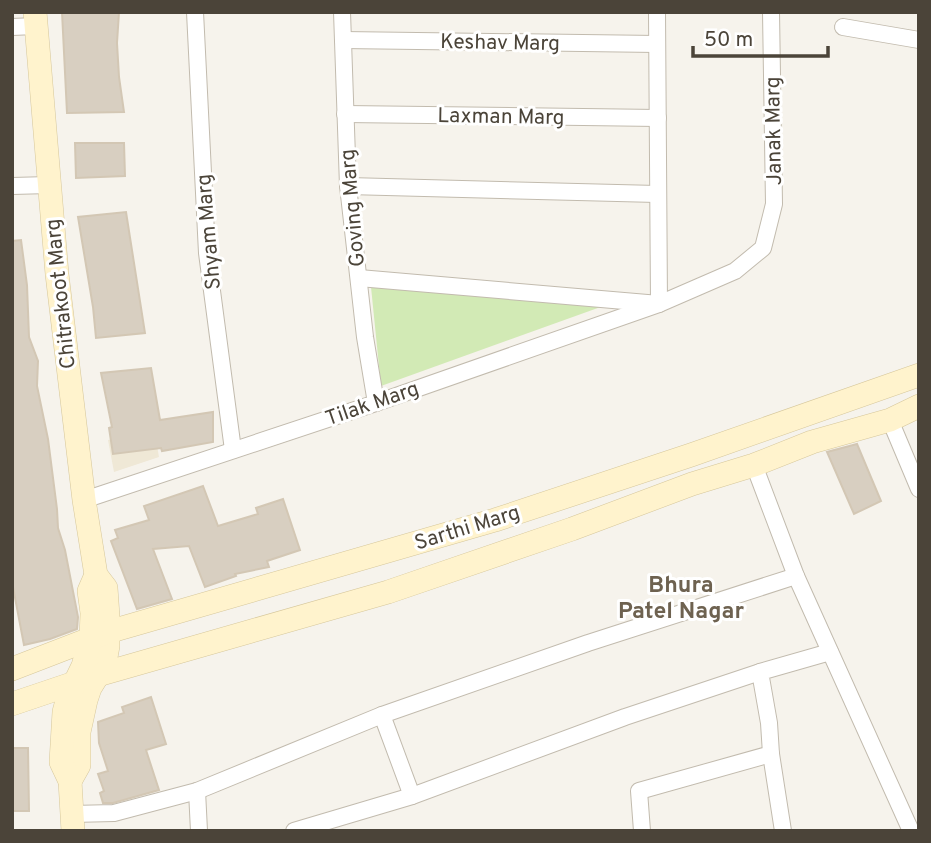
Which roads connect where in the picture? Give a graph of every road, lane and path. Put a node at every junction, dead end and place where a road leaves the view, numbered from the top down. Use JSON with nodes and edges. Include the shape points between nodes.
{"nodes":[{"id":1,"x":195,"y":12,"type":"edge"},
{"id":2,"x":342,"y":12,"type":"edge"},
{"id":3,"x":657,"y":12,"type":"edge"},
{"id":4,"x":771,"y":12,"type":"edge"},
{"id":5,"x":27,"y":22,"type":"edge"},
{"id":6,"x":843,"y":27,"type":"dead end"},
{"id":7,"x":343,"y":40,"type":"junction"},
{"id":8,"x":919,"y":40,"type":"edge"},
{"id":9,"x":657,"y":44,"type":"junction"},
{"id":10,"x":345,"y":114,"type":"junction"},
{"id":11,"x":658,"y":118,"type":"junction"},
{"id":12,"x":49,"y":185,"type":"junction"},
{"id":13,"x":12,"y":186,"type":"edge"},
{"id":14,"x":348,"y":186,"type":"junction"},
{"id":15,"x":657,"y":194,"type":"junction"},
{"id":16,"x":763,"y":248,"type":"joint"},
{"id":17,"x":359,"y":278,"type":"junction"},
{"id":18,"x":659,"y":304,"type":"junction"},
{"id":19,"x":919,"y":374,"type":"edge"},
{"id":20,"x":876,"y":390,"type":"junction"},
{"id":21,"x":376,"y":403,"type":"junction"},
{"id":22,"x":919,"y":406,"type":"edge"},
{"id":23,"x":890,"y":420,"type":"junction"},
{"id":24,"x":233,"y":450,"type":"junction"},
{"id":25,"x":754,"y":465,"type":"junction"},
{"id":26,"x":919,"y":489,"type":"edge"},
{"id":27,"x":84,"y":500,"type":"junction"},
{"id":28,"x":381,"y":553,"type":"junction"},
{"id":29,"x":796,"y":576,"type":"junction"},
{"id":30,"x":388,"y":592,"type":"junction"},
{"id":31,"x":100,"y":635,"type":"junction"},
{"id":32,"x":830,"y":652,"type":"junction"},
{"id":33,"x":12,"y":668,"type":"edge"},
{"id":34,"x":760,"y":672,"type":"junction"},
{"id":35,"x":98,"y":675,"type":"junction"},
{"id":36,"x":74,"y":683,"type":"junction"},
{"id":37,"x":12,"y":704,"type":"edge"},
{"id":38,"x":382,"y":715,"type":"junction"},
{"id":39,"x":771,"y":754,"type":"junction"},
{"id":40,"x":70,"y":780,"type":"junction"},
{"id":41,"x":197,"y":791,"type":"junction"},
{"id":42,"x":412,"y":796,"type":"junction"},
{"id":43,"x":72,"y":822,"type":"edge"},
{"id":44,"x":199,"y":831,"type":"edge"},
{"id":45,"x":294,"y":831,"type":"edge"},
{"id":46,"x":642,"y":831,"type":"edge"},
{"id":47,"x":783,"y":831,"type":"edge"},
{"id":48,"x":911,"y":831,"type":"edge"}],
"edges":[{"from":1,"to":24,"type":"street","name":"Shyam Marg","via":[[208,253]]},
{"from":2,"to":7,"type":"street","name":"Goving Marg"},
{"from":3,"to":9,"type":"street"},
{"from":4,"to":16,"type":"street","name":"Janak Marg","via":[[774,204]]},
{"from":5,"to":12,"type":"street","name":"Chitrakoot Marg"},
{"from":6,"to":8,"type":"street"},
{"from":7,"to":9,"type":"street","name":"Keshav Marg"},
{"from":7,"to":10,"type":"street","name":"Goving Marg"},
{"from":9,"to":11,"type":"street"},
{"from":10,"to":11,"type":"street","name":"Laxman Marg"},
{"from":10,"to":14,"type":"street","name":"Goving Marg"},
{"from":11,"to":15,"type":"street"},
{"from":12,"to":13,"type":"street"},
{"from":12,"to":27,"type":"street","name":"Chitrakoot Marg"},
{"from":14,"to":15,"type":"street"},
{"from":14,"to":17,"type":"street","name":"Goving Marg"},
{"from":15,"to":18,"type":"street"},
{"from":16,"to":18,"type":"street","name":"Tilak Marg","via":[[735,271]]},
{"from":17,"to":18,"type":"street"},
{"from":17,"to":21,"type":"street","name":"Goving Marg"},
{"from":18,"to":21,"type":"street","name":"Tilak Marg"},
{"from":19,"to":20,"type":"street","name":"Sarthi Marg"},
{"from":20,"to":23,"type":"street"},
{"from":20,"to":28,"type":"street","name":"Sarthi Marg","via":[[495,520]]},
{"from":21,"to":24,"type":"street","name":"Tilak Marg"},
{"from":22,"to":23,"type":"street","name":"Sarthi Marg"},
{"from":23,"to":25,"type":"street","name":"Sarthi Marg","via":[[812,442]]},
{"from":23,"to":26,"type":"street"},
{"from":24,"to":27,"type":"street","name":"Tilak Marg"},
{"from":25,"to":29,"type":"street"},
{"from":25,"to":30,"type":"street","name":"Sarthi Marg"},
{"from":27,"to":31,"type":"street","name":"Chitrakoot Marg","via":[[96,575],[106,588]]},
{"from":28,"to":30,"type":"street"},
{"from":28,"to":31,"type":"street","name":"Sarthi Marg"},
{"from":29,"to":32,"type":"street"},
{"from":29,"to":38,"type":"street"},
{"from":30,"to":35,"type":"street","name":"Sarthi Marg"},
{"from":31,"to":33,"type":"street","name":"Sarthi Marg"},
{"from":31,"to":35,"type":"street","name":"Chitrakoot Marg","via":[[106,657]]},
{"from":31,"to":36,"type":"street","name":"Chitrakoot Marg"},
{"from":32,"to":34,"type":"street"},
{"from":32,"to":48,"type":"street"},
{"from":34,"to":39,"type":"street"},
{"from":34,"to":42,"type":"street","via":[[625,716]]},
{"from":35,"to":36,"type":"street","name":"Sarthi Marg"},
{"from":35,"to":40,"type":"street","name":"Chitrakoot Marg","via":[[86,700],[79,732],[79,765]]},
{"from":36,"to":37,"type":"street","name":"Sarthi Marg"},
{"from":36,"to":40,"type":"street","name":"Chitrakoot Marg","via":[[64,712],[61,762]]},
{"from":38,"to":41,"type":"street"},
{"from":38,"to":42,"type":"street"},
{"from":39,"to":46,"type":"street","via":[[639,791]]},
{"from":39,"to":47,"type":"street"},
{"from":40,"to":43,"type":"street","name":"Chitrakoot Marg"},
{"from":41,"to":43,"type":"street"},
{"from":41,"to":44,"type":"street"},
{"from":42,"to":45,"type":"street"}]}
